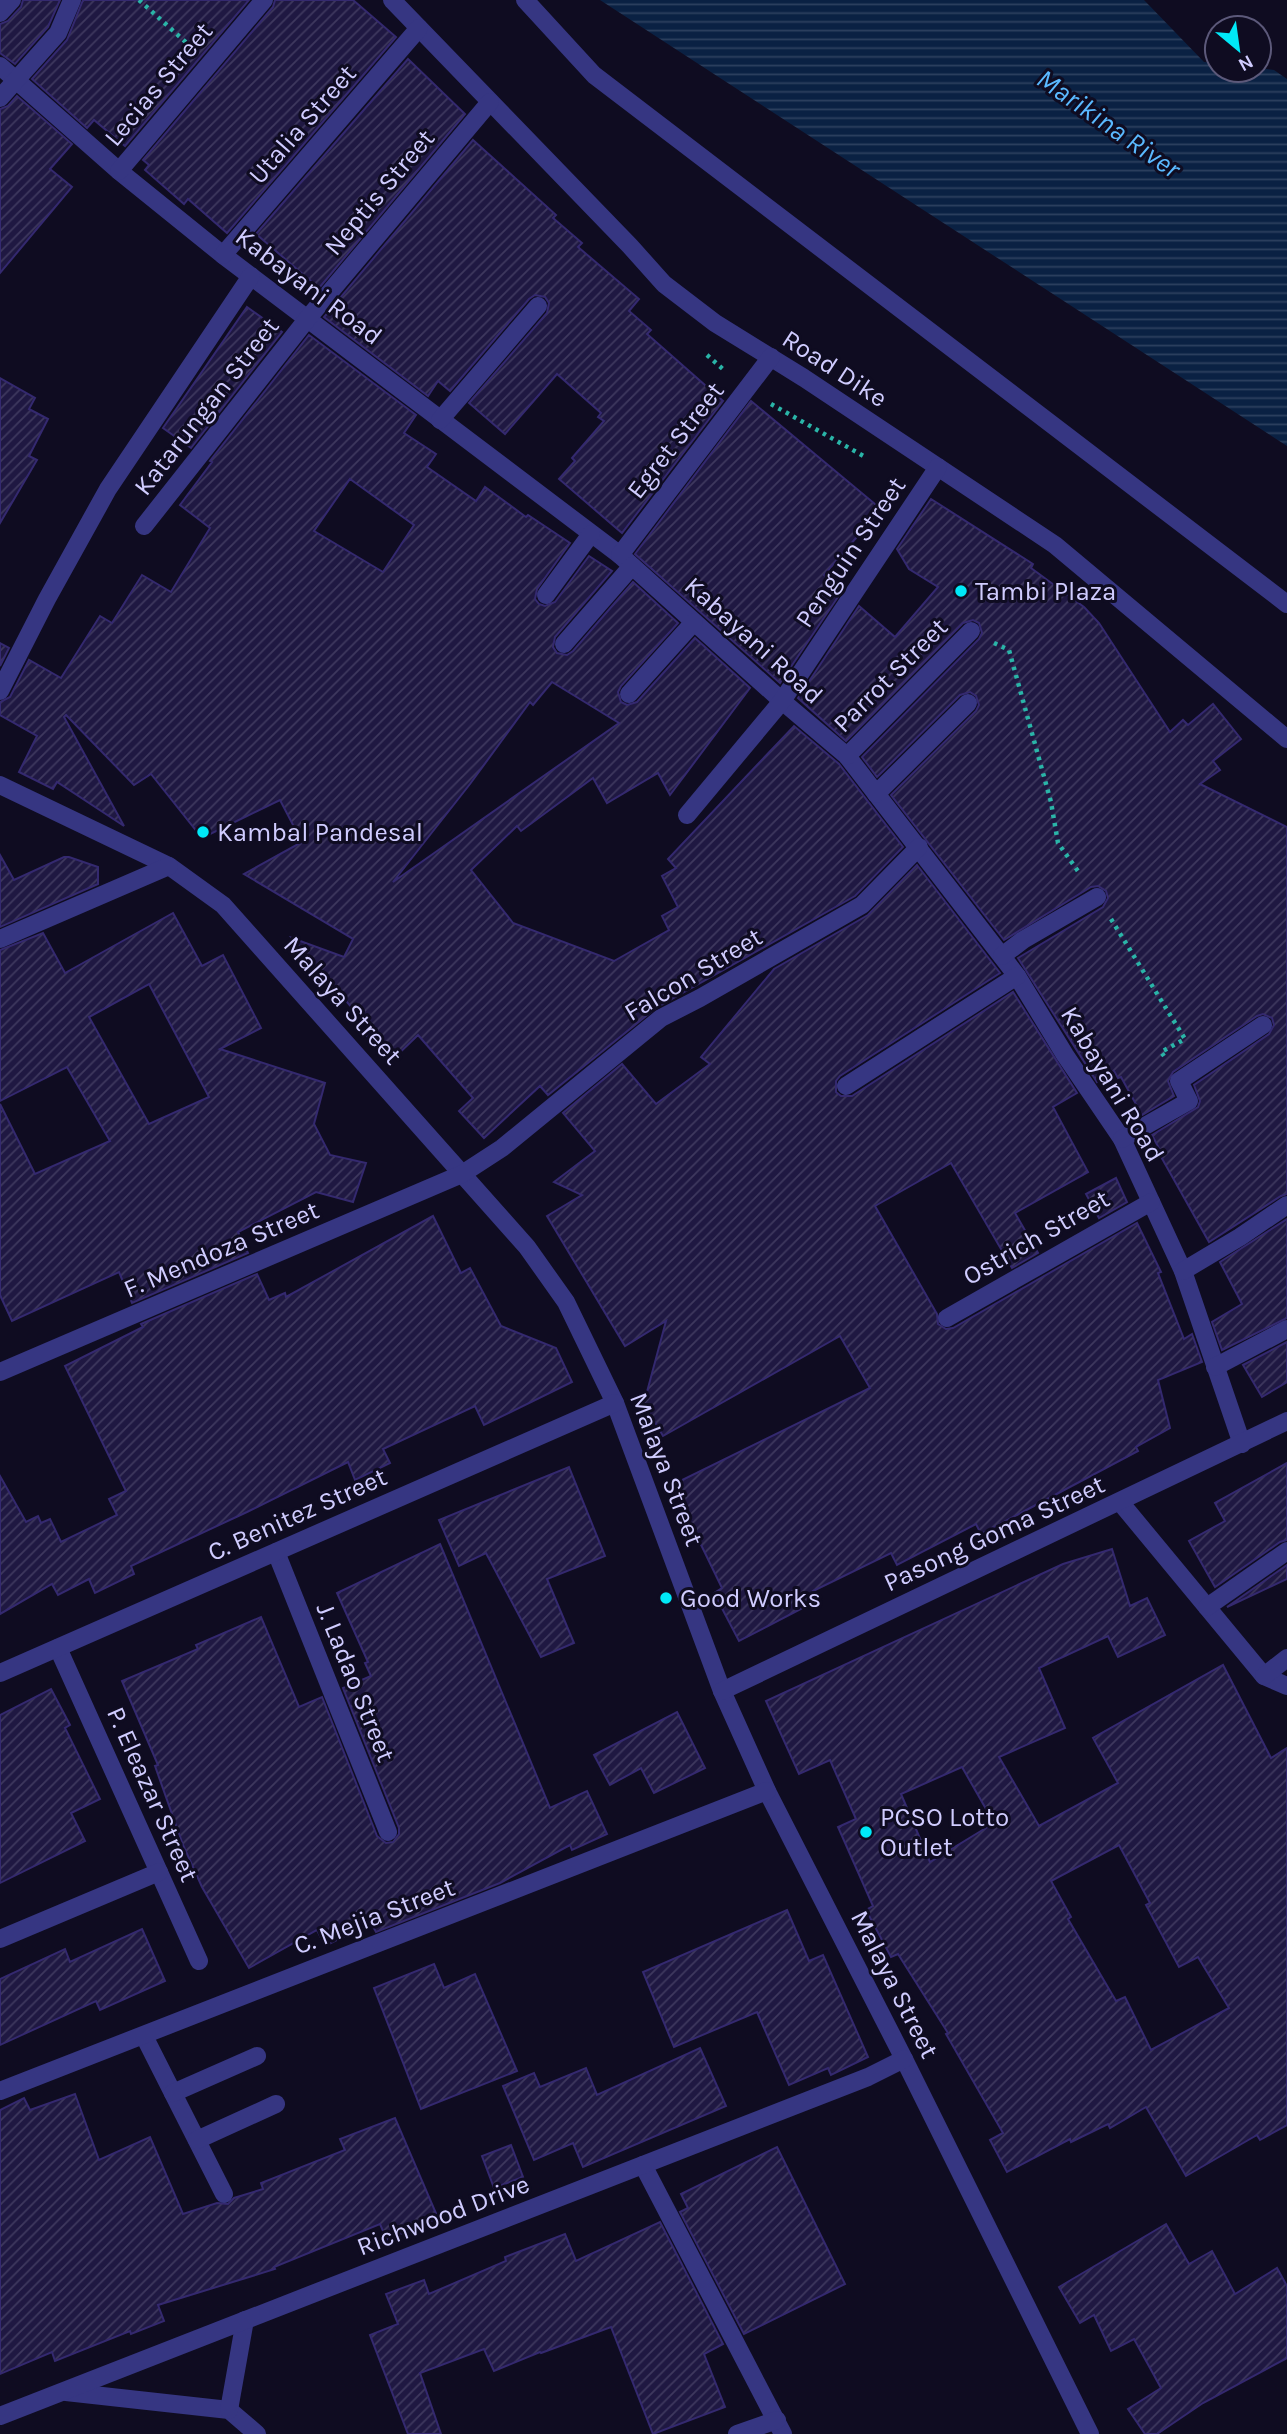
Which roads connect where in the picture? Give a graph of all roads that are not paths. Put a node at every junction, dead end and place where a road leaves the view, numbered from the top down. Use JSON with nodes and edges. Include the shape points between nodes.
{"nodes":[{"id":1,"x":12,"y":0,"type":"edge"},
{"id":2,"x":72,"y":0,"type":"edge"},
{"id":3,"x":264,"y":0,"type":"edge"},
{"id":4,"x":392,"y":0,"type":"edge"},
{"id":5,"x":525,"y":0,"type":"edge"},
{"id":6,"x":0,"y":13,"type":"edge"},
{"id":7,"x":419,"y":28,"type":"junction"},
{"id":8,"x":0,"y":66,"type":"edge"},
{"id":9,"x":16,"y":80,"type":"junction"},
{"id":10,"x":0,"y":98,"type":"edge"},
{"id":11,"x":490,"y":102,"type":"junction"},
{"id":12,"x":119,"y":171,"type":"junction"},
{"id":13,"x":223,"y":255,"type":"junction"},
{"id":14,"x":251,"y":276,"type":"junction"},
{"id":15,"x":538,"y":306,"type":"dead end"},
{"id":16,"x":308,"y":318,"type":"junction"},
{"id":17,"x":771,"y":357,"type":"junction"},
{"id":18,"x":439,"y":420,"type":"junction"},
{"id":19,"x":938,"y":467,"type":"junction"},
{"id":20,"x":144,"y":526,"type":"dead end"},
{"id":21,"x":591,"y":534,"type":"junction"},
{"id":22,"x":626,"y":560,"type":"junction"},
{"id":23,"x":546,"y":594,"type":"dead end"},
{"id":24,"x":1287,"y":604,"type":"edge"},
{"id":25,"x":694,"y":622,"type":"junction"},
{"id":26,"x":971,"y":631,"type":"road end"},
{"id":27,"x":564,"y":644,"type":"dead end"},
{"id":28,"x":0,"y":691,"type":"edge"},
{"id":29,"x":629,"y":694,"type":"dead end"},
{"id":30,"x":782,"y":701,"type":"junction"},
{"id":31,"x":968,"y":703,"type":"dead end"},
{"id":32,"x":1287,"y":738,"type":"edge"},
{"id":33,"x":847,"y":756,"type":"junction"},
{"id":34,"x":0,"y":785,"type":"edge"},
{"id":35,"x":876,"y":793,"type":"junction"},
{"id":36,"x":687,"y":816,"type":"dead end"},
{"id":37,"x":919,"y":847,"type":"junction"},
{"id":38,"x":169,"y":866,"type":"junction"},
{"id":39,"x":1097,"y":897,"type":"road end"},
{"id":40,"x":0,"y":939,"type":"edge"},
{"id":41,"x":1002,"y":956,"type":"junction"},
{"id":42,"x":1017,"y":976,"type":"junction"},
{"id":43,"x":1263,"y":1025,"type":"dead end"},
{"id":44,"x":846,"y":1086,"type":"dead end"},
{"id":45,"x":1122,"y":1139,"type":"junction"},
{"id":46,"x":463,"y":1174,"type":"junction"},
{"id":47,"x":1151,"y":1202,"type":"junction"},
{"id":48,"x":1287,"y":1205,"type":"edge"},
{"id":49,"x":1183,"y":1271,"type":"junction"},
{"id":50,"x":947,"y":1318,"type":"dead end"},
{"id":51,"x":1287,"y":1329,"type":"edge"},
{"id":52,"x":1215,"y":1367,"type":"junction"},
{"id":53,"x":0,"y":1372,"type":"edge"},
{"id":54,"x":615,"y":1403,"type":"junction"},
{"id":55,"x":1287,"y":1421,"type":"edge"},
{"id":56,"x":1242,"y":1444,"type":"junction"},
{"id":57,"x":1120,"y":1502,"type":"junction"},
{"id":58,"x":1287,"y":1551,"type":"edge"},
{"id":59,"x":276,"y":1552,"type":"junction"},
{"id":60,"x":1207,"y":1607,"type":"junction"},
{"id":61,"x":58,"y":1648,"type":"junction"},
{"id":62,"x":1287,"y":1658,"type":"edge"},
{"id":63,"x":0,"y":1673,"type":"edge"},
{"id":64,"x":1264,"y":1676,"type":"junction"},
{"id":65,"x":1287,"y":1686,"type":"edge"},
{"id":66,"x":722,"y":1691,"type":"junction"},
{"id":67,"x":767,"y":1791,"type":"junction"},
{"id":68,"x":388,"y":1832,"type":"dead end"},
{"id":69,"x":159,"y":1872,"type":"junction"},
{"id":70,"x":0,"y":1939,"type":"edge"},
{"id":71,"x":199,"y":1961,"type":"dead end"},
{"id":72,"x":144,"y":2036,"type":"junction"},
{"id":73,"x":257,"y":2056,"type":"dead end"},
{"id":74,"x":904,"y":2059,"type":"junction"},
{"id":75,"x":0,"y":2091,"type":"edge"},
{"id":76,"x":173,"y":2093,"type":"junction"},
{"id":77,"x":276,"y":2104,"type":"dead end"},
{"id":78,"x":197,"y":2140,"type":"junction"},
{"id":79,"x":643,"y":2165,"type":"junction"},
{"id":80,"x":224,"y":2194,"type":"dead end"},
{"id":81,"x":245,"y":2320,"type":"junction"},
{"id":82,"x":63,"y":2391,"type":"junction"},
{"id":83,"x":229,"y":2410,"type":"junction"},
{"id":84,"x":0,"y":2416,"type":"edge"},
{"id":85,"x":780,"y":2427,"type":"edge"},
{"id":86,"x":257,"y":2434,"type":"edge"},
{"id":87,"x":737,"y":2434,"type":"edge"},
{"id":88,"x":1090,"y":2434,"type":"edge"}],
"edges":[{"from":1,"to":6,"type":"street"},
{"from":2,"to":9,"type":"street","via":[[58,33]]},
{"from":3,"to":12,"type":"street","name":"Lecias Street"},
{"from":4,"to":7,"type":"street","name":"Road Dike"},
{"from":5,"to":24,"type":"street","via":[[594,75]]},
{"from":7,"to":11,"type":"street","name":"Road Dike"},
{"from":7,"to":13,"type":"street","name":"Utalia Street"},
{"from":8,"to":9,"type":"street","name":"Kabayani Road"},
{"from":9,"to":10,"type":"street"},
{"from":9,"to":12,"type":"street","name":"Kabayani Road"},
{"from":11,"to":16,"type":"street","name":"Neptis Street"},
{"from":11,"to":17,"type":"street","name":"Road Dike","via":[[664,284]]},
{"from":12,"to":13,"type":"street","name":"Kabayani Road"},
{"from":13,"to":14,"type":"street","name":"Kabayani Road"},
{"from":14,"to":16,"type":"street","name":"Kabayani Road"},
{"from":14,"to":28,"type":"street","via":[[108,489]]},
{"from":15,"to":18,"type":"street"},
{"from":16,"to":18,"type":"street","name":"Kabayani Road"},
{"from":16,"to":20,"type":"street","name":"Katarungan Street"},
{"from":17,"to":19,"type":"street","name":"Road Dike"},
{"from":17,"to":22,"type":"street","name":"Egret Street"},
{"from":18,"to":21,"type":"street","name":"Kabayani Road"},
{"from":19,"to":30,"type":"street","name":"Penguin Street"},
{"from":19,"to":32,"type":"street","name":"Road Dike","via":[[1055,545]]},
{"from":21,"to":22,"type":"street","name":"Kabayani Road"},
{"from":21,"to":23,"type":"street"},
{"from":22,"to":25,"type":"street","name":"Kabayani Road"},
{"from":22,"to":27,"type":"street","name":"Egret Street"},
{"from":25,"to":29,"type":"street"},
{"from":25,"to":30,"type":"street","name":"Kabayani Road"},
{"from":26,"to":33,"type":"street","name":"Parrot Street"},
{"from":30,"to":33,"type":"street","name":"Kabayani Road"},
{"from":30,"to":36,"type":"street","name":"Penguin Street"},
{"from":31,"to":35,"type":"street"},
{"from":33,"to":35,"type":"street","name":"Kabayani Road"},
{"from":34,"to":38,"type":"street","name":"Malaya Street"},
{"from":35,"to":37,"type":"street","name":"Kabayani Road"},
{"from":37,"to":41,"type":"street","name":"Kabayani Road"},
{"from":37,"to":46,"type":"street","name":"Falcon Street","via":[[862,905],[660,1018],[502,1148]]},
{"from":38,"to":40,"type":"street"},
{"from":38,"to":46,"type":"street","name":"Malaya Street","via":[[223,905]]},
{"from":39,"to":41,"type":"street"},
{"from":41,"to":42,"type":"street","name":"Kabayani Road"},
{"from":42,"to":44,"type":"street"},
{"from":42,"to":45,"type":"street","name":"Kabayani Road"},
{"from":43,"to":45,"type":"street","via":[[1179,1081],[1189,1101]]},
{"from":45,"to":47,"type":"street","name":"Kabayani Road"},
{"from":46,"to":53,"type":"street","name":"F. Mendoza Street"},
{"from":46,"to":54,"type":"street","name":"Malaya Street","via":[[527,1247],[566,1302]]},
{"from":47,"to":49,"type":"street","name":"Kabayani Road"},
{"from":47,"to":50,"type":"street","name":"Ostrich Street"},
{"from":48,"to":49,"type":"street"},
{"from":49,"to":52,"type":"street","name":"Kabayani Road"},
{"from":51,"to":52,"type":"street"},
{"from":52,"to":56,"type":"street","name":"Kabayani Road"},
{"from":54,"to":59,"type":"street","name":"C. Benitez Street"},
{"from":54,"to":66,"type":"street","name":"Malaya Street"},
{"from":55,"to":56,"type":"street","name":"Pasong Goma Street"},
{"from":56,"to":57,"type":"street","name":"Pasong Goma Street"},
{"from":57,"to":60,"type":"street"},
{"from":57,"to":66,"type":"street","name":"Pasong Goma Street"},
{"from":58,"to":60,"type":"street"},
{"from":59,"to":61,"type":"street","name":"C. Benitez Street"},
{"from":59,"to":68,"type":"street","name":"J. Ladao Street"},
{"from":60,"to":64,"type":"street"},
{"from":61,"to":63,"type":"street","name":"C. Benitez Street"},
{"from":61,"to":69,"type":"street","name":"P. Eleazar Street"},
{"from":62,"to":64,"type":"street"},
{"from":64,"to":65,"type":"street"},
{"from":66,"to":67,"type":"street","name":"Malaya Street"},
{"from":67,"to":72,"type":"street","name":"C. Mejia Street"},
{"from":67,"to":74,"type":"street","name":"Malaya Street"},
{"from":69,"to":70,"type":"street"},
{"from":69,"to":71,"type":"street","name":"P. Eleazar Street"},
{"from":72,"to":75,"type":"street","name":"C. Mejia Street"},
{"from":72,"to":76,"type":"street"},
{"from":73,"to":76,"type":"street"},
{"from":74,"to":79,"type":"street","name":"Richwood Drive","via":[[869,2077]]},
{"from":74,"to":88,"type":"street","name":"Malaya Street"},
{"from":76,"to":78,"type":"street"},
{"from":77,"to":78,"type":"street"},
{"from":78,"to":80,"type":"street"},
{"from":79,"to":81,"type":"street","name":"Richwood Drive"},
{"from":79,"to":85,"type":"street"},
{"from":81,"to":82,"type":"street","name":"Richwood Drive"},
{"from":81,"to":83,"type":"street"},
{"from":82,"to":83,"type":"street"},
{"from":82,"to":84,"type":"street","name":"Richwood Drive"},
{"from":83,"to":86,"type":"street"},
{"from":85,"to":87,"type":"street"}]}
